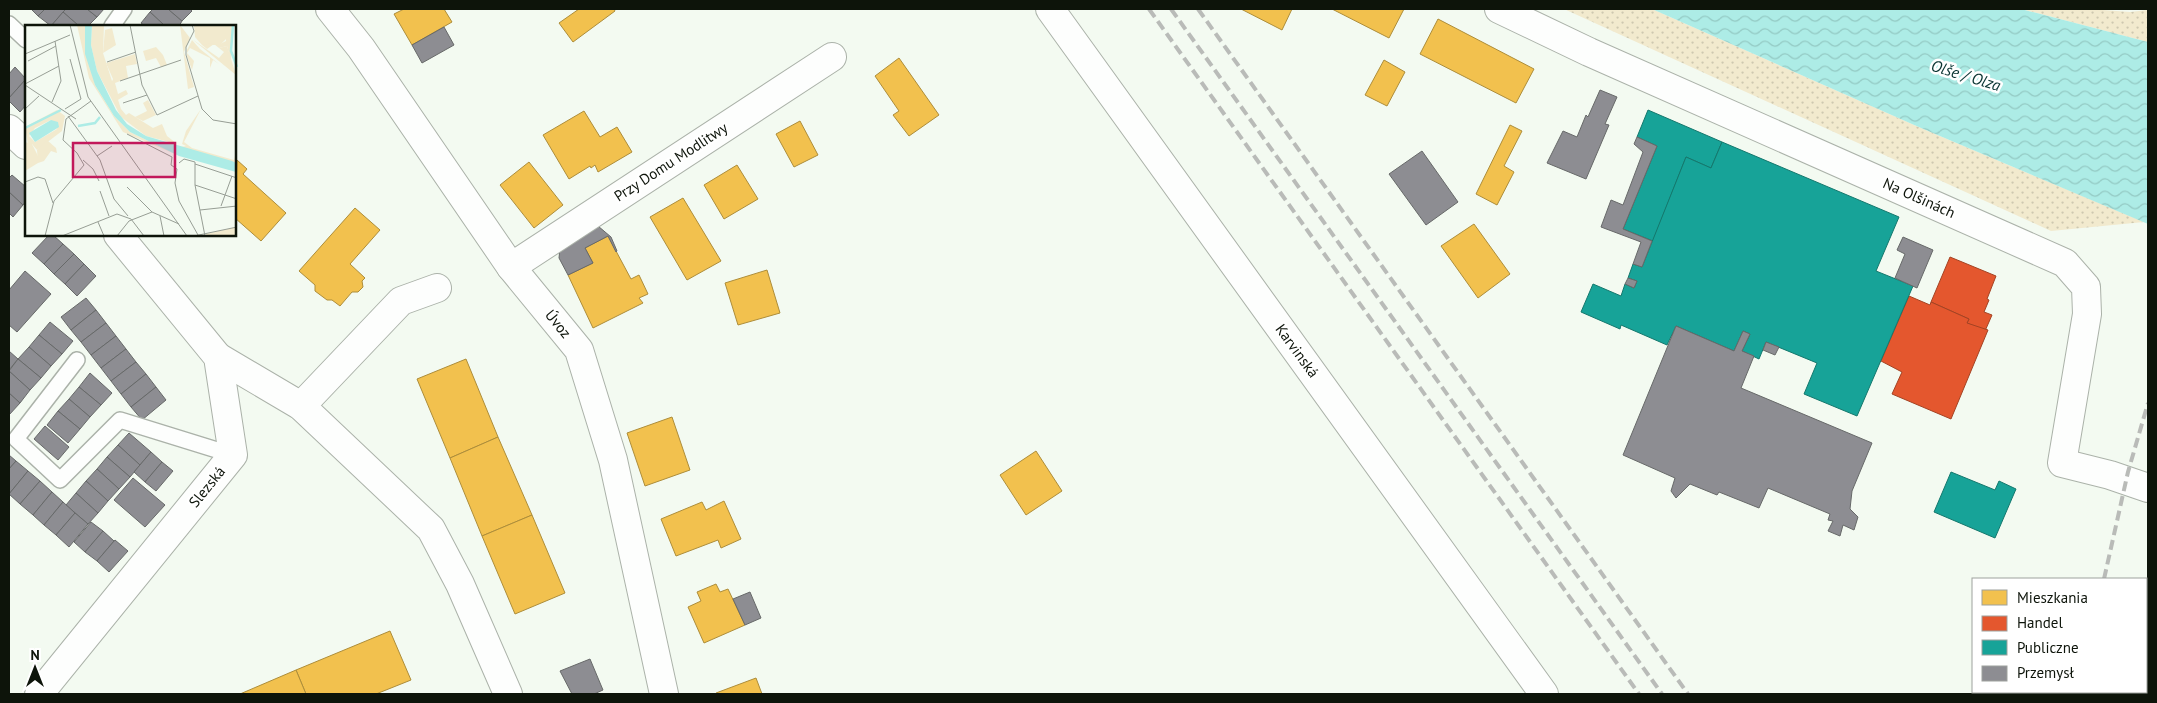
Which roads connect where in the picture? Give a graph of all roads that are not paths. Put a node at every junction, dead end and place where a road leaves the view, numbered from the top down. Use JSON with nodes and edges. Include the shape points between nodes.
{"nodes":[{"id":1,"x":124,"y":9,"type":"edge"},
{"id":2,"x":330,"y":9,"type":"edge"},
{"id":3,"x":1050,"y":9,"type":"edge"},
{"id":4,"x":1499,"y":9,"type":"edge"},
{"id":5,"x":9,"y":24,"type":"edge"},
{"id":6,"x":113,"y":25,"type":"edge"},
{"id":7,"x":25,"y":39,"type":"edge"},
{"id":8,"x":832,"y":57,"type":"dead end"},
{"id":9,"x":9,"y":130,"type":"edge"},
{"id":10,"x":25,"y":144,"type":"edge"},
{"id":11,"x":119,"y":236,"type":"edge"},
{"id":12,"x":511,"y":267,"type":"junction"},
{"id":13,"x":437,"y":288,"type":"dead end"},
{"id":14,"x":218,"y":357,"type":"junction"},
{"id":15,"x":77,"y":360,"type":"dead end"},
{"id":16,"x":301,"y":406,"type":"junction"},
{"id":17,"x":233,"y":455,"type":"junction"},
{"id":18,"x":2148,"y":488,"type":"edge"},
{"id":19,"x":39,"y":694,"type":"edge"},
{"id":20,"x":508,"y":694,"type":"edge"},
{"id":21,"x":664,"y":694,"type":"edge"},
{"id":22,"x":1544,"y":694,"type":"edge"}],
"edges":[{"from":1,"to":6,"type":"lane"},
{"from":2,"to":12,"type":"street","name":"Úvoz","via":[[361,48]]},
{"from":3,"to":22,"type":"street","name":"Karvinská"},
{"from":4,"to":18,"type":"street","name":"Na Olšinách","via":[[2065,263],[2086,287],[2086,314],[2062,463]]},
{"from":5,"to":7,"type":"lane"},
{"from":8,"to":12,"type":"street","name":"Przy Domu Modlitwy"},
{"from":9,"to":10,"type":"street"},
{"from":11,"to":14,"type":"street"},
{"from":12,"to":21,"type":"street","name":"Úvoz","via":[[579,350],[613,460]]},
{"from":13,"to":16,"type":"street","via":[[401,302]]},
{"from":14,"to":16,"type":"street"},
{"from":14,"to":17,"type":"street","name":"Slezská"},
{"from":15,"to":17,"type":"lane","via":[[16,439],[60,480],[120,420]]},
{"from":16,"to":20,"type":"street","via":[[431,529],[460,584]]},
{"from":17,"to":19,"type":"street","name":"Slezská"}]}
